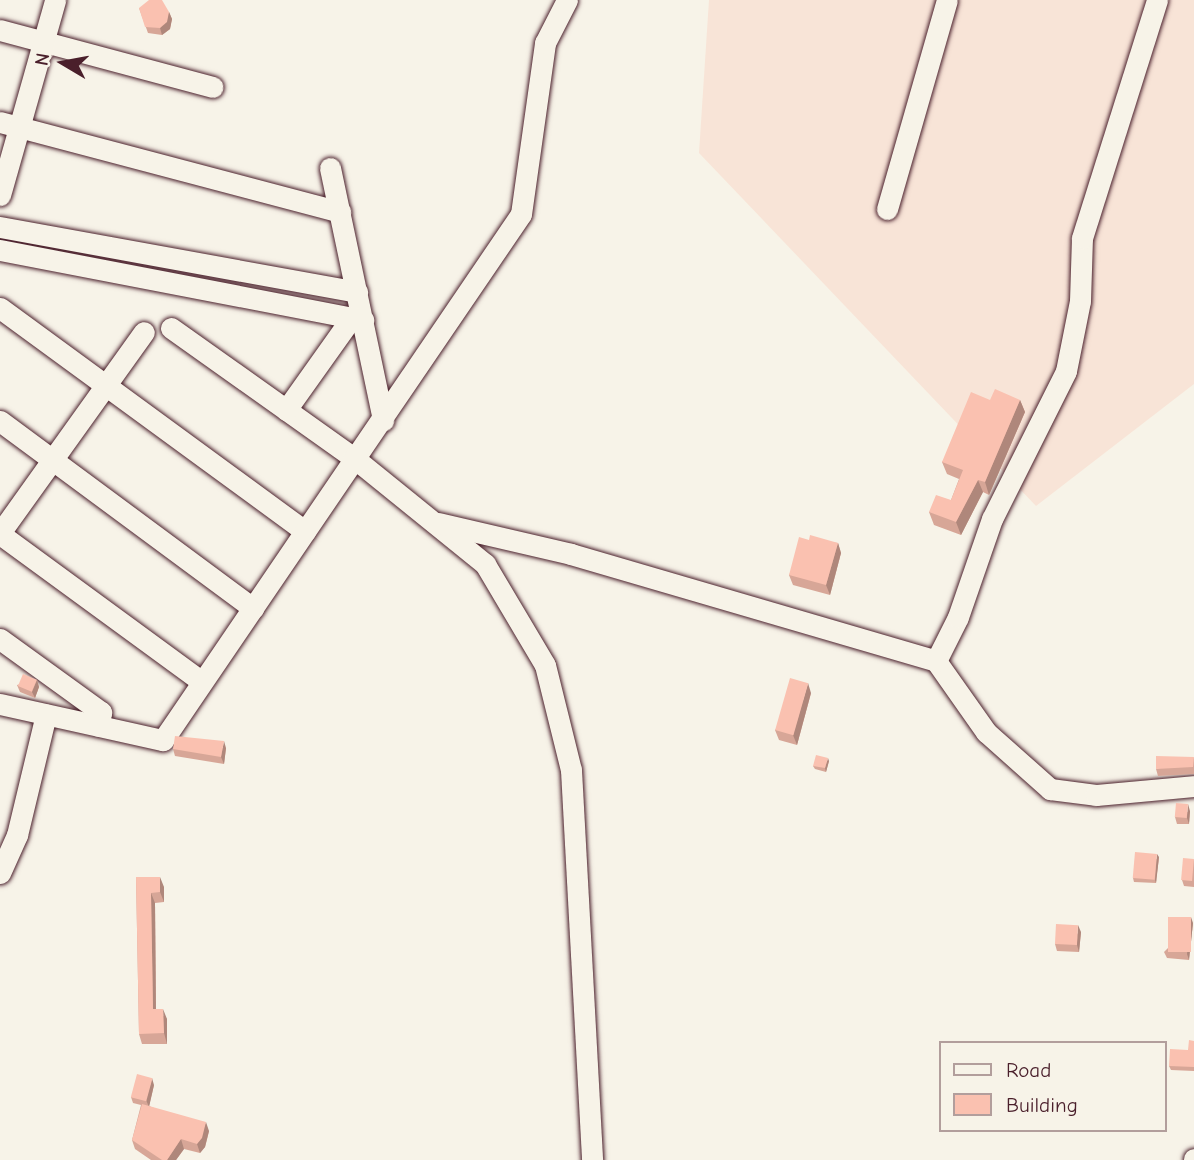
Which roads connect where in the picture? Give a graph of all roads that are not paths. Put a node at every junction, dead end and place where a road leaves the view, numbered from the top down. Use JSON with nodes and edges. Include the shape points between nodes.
{"nodes":[{"id":1,"x":55,"y":0,"type":"edge"},
{"id":2,"x":568,"y":0,"type":"edge"},
{"id":3,"x":947,"y":0,"type":"edge"},
{"id":4,"x":1157,"y":0,"type":"edge"},
{"id":5,"x":0,"y":30,"type":"edge"},
{"id":6,"x":41,"y":41,"type":"junction"},
{"id":7,"x":212,"y":87,"type":"dead end"},
{"id":8,"x":9,"y":125,"type":"edge"},
{"id":9,"x":331,"y":168,"type":"dead end"},
{"id":10,"x":0,"y":195,"type":"edge"},
{"id":11,"x":887,"y":209,"type":"dead end"},
{"id":12,"x":341,"y":212,"type":"junction"},
{"id":13,"x":0,"y":226,"type":"edge"},
{"id":14,"x":0,"y":250,"type":"edge"},
{"id":15,"x":357,"y":292,"type":"junction"},
{"id":16,"x":0,"y":308,"type":"edge"},
{"id":17,"x":358,"y":318,"type":"junction"},
{"id":18,"x":171,"y":328,"type":"dead end"},
{"id":19,"x":144,"y":332,"type":"dead end"},
{"id":20,"x":107,"y":384,"type":"junction"},
{"id":21,"x":286,"y":410,"type":"junction"},
{"id":22,"x":383,"y":420,"type":"junction"},
{"id":23,"x":0,"y":421,"type":"edge"},
{"id":24,"x":354,"y":458,"type":"junction"},
{"id":25,"x":53,"y":460,"type":"junction"},
{"id":26,"x":433,"y":521,"type":"junction"},
{"id":27,"x":305,"y":531,"type":"junction"},
{"id":28,"x":0,"y":534,"type":"edge"},
{"id":29,"x":253,"y":608,"type":"junction"},
{"id":30,"x":0,"y":639,"type":"edge"},
{"id":31,"x":936,"y":661,"type":"junction"},
{"id":32,"x":202,"y":682,"type":"junction"},
{"id":33,"x":0,"y":704,"type":"edge"},
{"id":34,"x":46,"y":714,"type":"junction"},
{"id":35,"x":99,"y":726,"type":"junction"},
{"id":36,"x":1194,"y":786,"type":"edge"},
{"id":37,"x":0,"y":873,"type":"edge"},
{"id":38,"x":592,"y":1160,"type":"edge"}],
"edges":[{"from":1,"to":6,"type":"street"},
{"from":2,"to":22,"type":"street","via":[[545,43],[521,214]]},
{"from":3,"to":11,"type":"street"},
{"from":4,"to":31,"type":"street","via":[[1082,238],[1080,301],[1066,371],[992,519],[958,617]]},
{"from":5,"to":6,"type":"street"},
{"from":6,"to":7,"type":"street"},
{"from":6,"to":8,"type":"street"},
{"from":8,"to":10,"type":"street"},
{"from":8,"to":12,"type":"street"},
{"from":9,"to":12,"type":"street"},
{"from":12,"to":15,"type":"street"},
{"from":13,"to":15,"type":"street"},
{"from":14,"to":17,"type":"street"},
{"from":15,"to":17,"type":"street"},
{"from":16,"to":20,"type":"street"},
{"from":17,"to":21,"type":"street"},
{"from":17,"to":22,"type":"street"},
{"from":18,"to":21,"type":"street"},
{"from":19,"to":20,"type":"street"},
{"from":20,"to":25,"type":"street"},
{"from":20,"to":27,"type":"street"},
{"from":21,"to":24,"type":"street"},
{"from":22,"to":24,"type":"street"},
{"from":23,"to":25,"type":"street"},
{"from":24,"to":26,"type":"street"},
{"from":24,"to":27,"type":"street"},
{"from":25,"to":28,"type":"street"},
{"from":25,"to":29,"type":"street"},
{"from":26,"to":31,"type":"street","via":[[571,554]]},
{"from":26,"to":38,"type":"street","via":[[485,564],[545,665],[571,770]]},
{"from":27,"to":29,"type":"street"},
{"from":28,"to":32,"type":"street"},
{"from":29,"to":32,"type":"street"},
{"from":30,"to":35,"type":"street","via":[[101,712]]},
{"from":31,"to":36,"type":"street","via":[[986,732],[1050,789],[1096,795]]},
{"from":32,"to":35,"type":"street","via":[[163,740]]},
{"from":33,"to":34,"type":"street"},
{"from":34,"to":35,"type":"street"},
{"from":34,"to":37,"type":"street","via":[[17,835]]}]}
